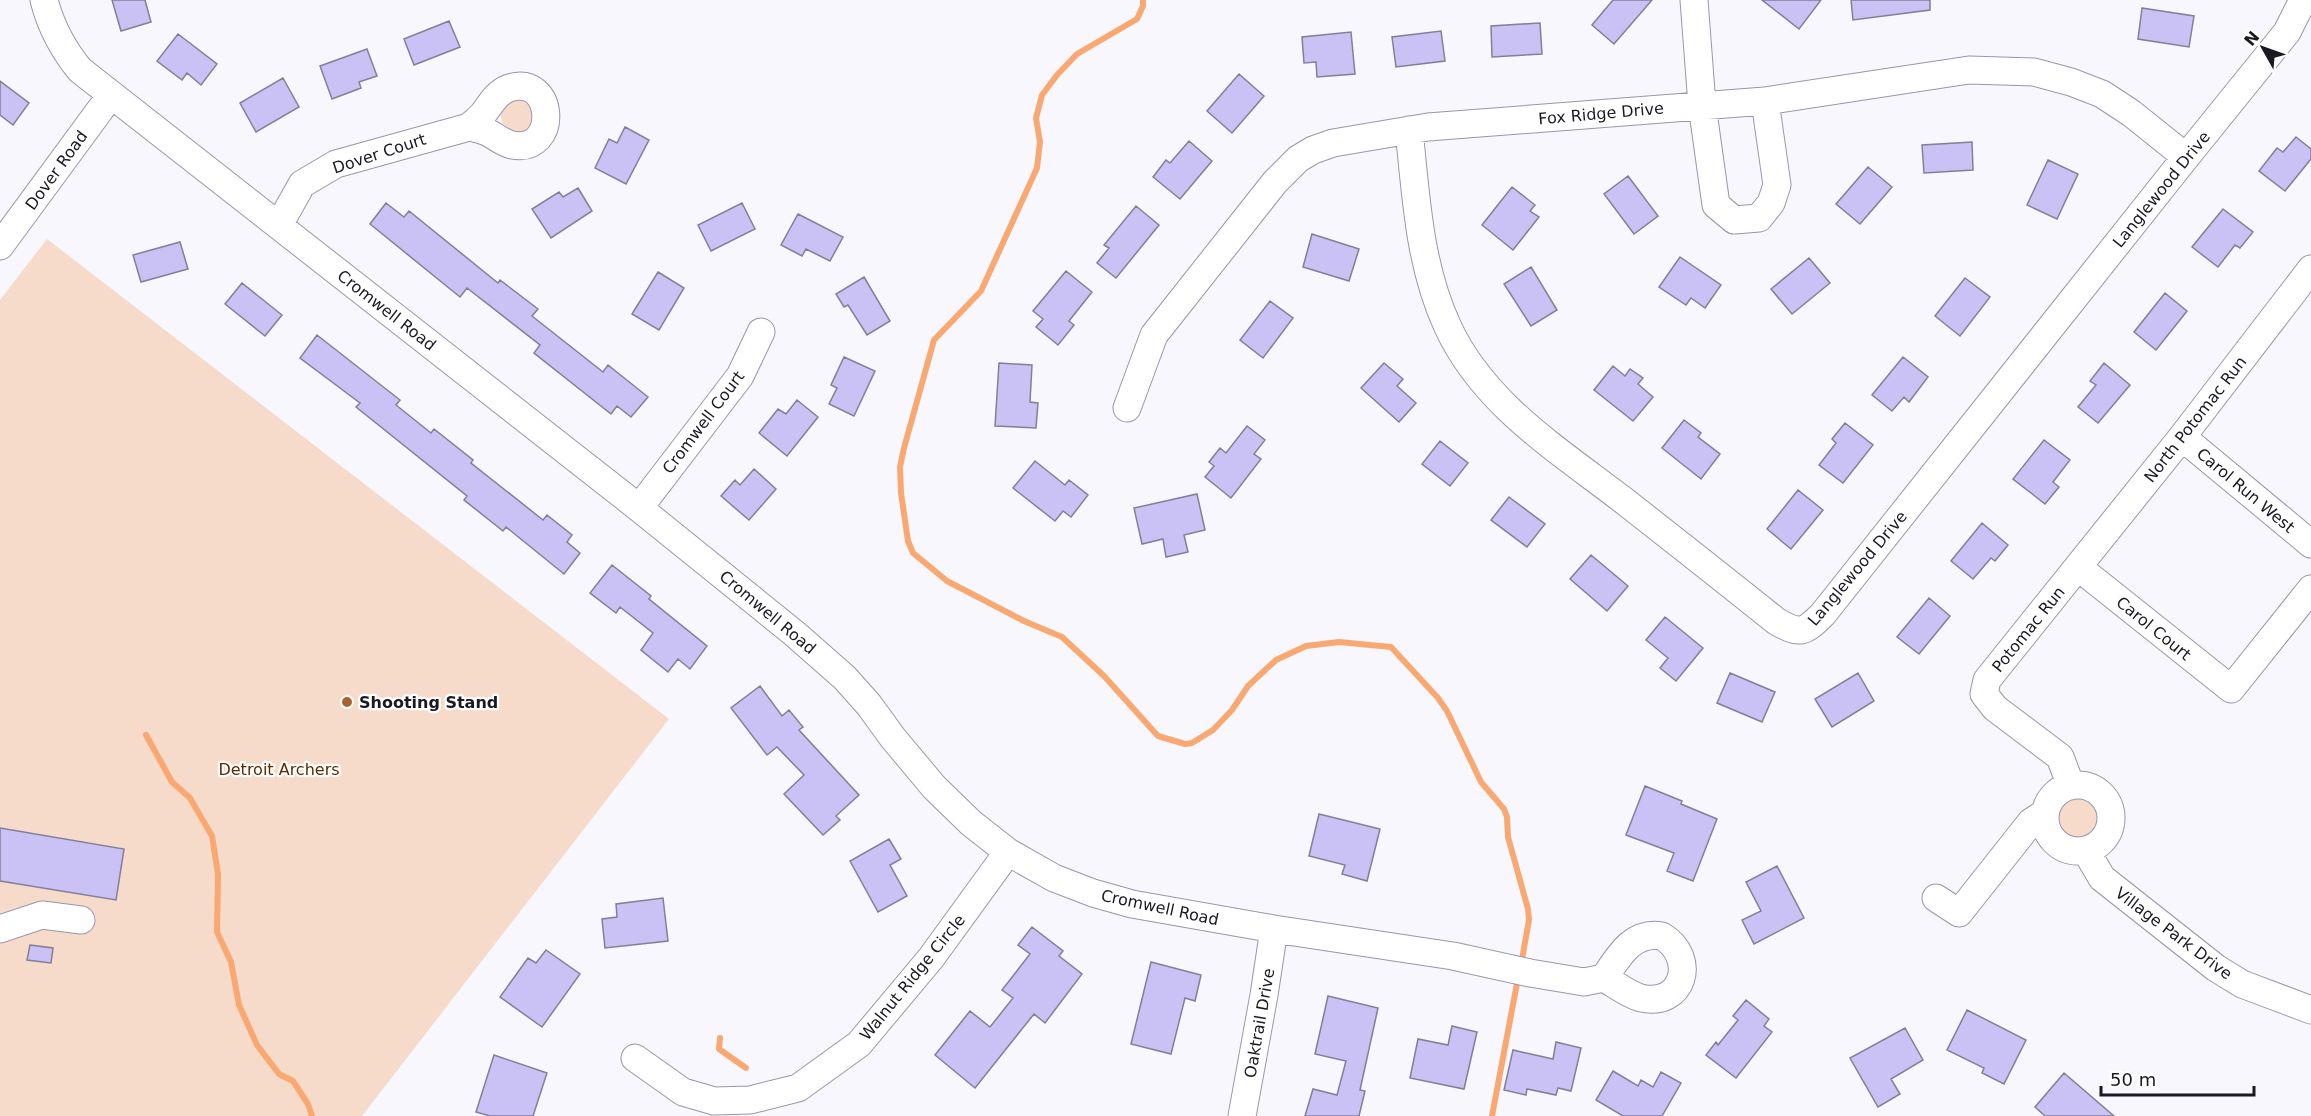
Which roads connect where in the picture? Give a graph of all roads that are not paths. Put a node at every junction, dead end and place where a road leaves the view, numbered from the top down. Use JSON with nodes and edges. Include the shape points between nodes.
{"nodes":[{"id":1,"x":44,"y":0,"type":"edge"},
{"id":2,"x":1694,"y":0,"type":"edge"},
{"id":3,"x":2303,"y":0,"type":"edge"},
{"id":4,"x":111,"y":95,"type":"junction"},
{"id":5,"x":1765,"y":101,"type":"junction"},
{"id":6,"x":1702,"y":105,"type":"junction"},
{"id":7,"x":469,"y":127,"type":"dead end"},
{"id":8,"x":1409,"y":130,"type":"junction"},
{"id":9,"x":2186,"y":157,"type":"junction"},
{"id":10,"x":279,"y":225,"type":"junction"},
{"id":11,"x":0,"y":246,"type":"edge"},
{"id":12,"x":2311,"y":270,"type":"edge"},
{"id":13,"x":761,"y":332,"type":"dead end"},
{"id":14,"x":1127,"y":408,"type":"dead end"},
{"id":15,"x":2181,"y":436,"type":"junction"},
{"id":16,"x":639,"y":508,"type":"junction"},
{"id":17,"x":2311,"y":544,"type":"edge"},
{"id":18,"x":2078,"y":567,"type":"junction"},
{"id":19,"x":2311,"y":589,"type":"edge"},
{"id":20,"x":2071,"y":786,"type":"junction"},
{"id":21,"x":2045,"y":813,"type":"junction"},
{"id":22,"x":2086,"y":851,"type":"junction"},
{"id":23,"x":1008,"y":852,"type":"junction"},
{"id":24,"x":1936,"y":898,"type":"dead end"},
{"id":25,"x":81,"y":920,"type":"dead end"},
{"id":26,"x":0,"y":929,"type":"edge"},
{"id":27,"x":1274,"y":929,"type":"junction"},
{"id":28,"x":1604,"y":978,"type":"dead end"},
{"id":29,"x":2311,"y":1010,"type":"edge"},
{"id":30,"x":635,"y":1058,"type":"dead end"},
{"id":31,"x":1242,"y":1116,"type":"edge"}],
"edges":[{"from":1,"to":4,"type":"street","name":"Cromwell Road","via":[[50,23],[66,53]]},
{"from":2,"to":6,"type":"street"},
{"from":3,"to":9,"type":"street","name":"Langlewood Drive","via":[[2287,32]]},
{"from":4,"to":10,"type":"street","name":"Cromwell Road"},
{"from":4,"to":11,"type":"street","name":"Dover Road"},
{"from":5,"to":6,"type":"street","name":"Fox Ridge Drive"},
{"from":5,"to":6,"type":"street","via":[[1777,185],[1771,203],[1759,218],[1734,220],[1716,205]]},
{"from":5,"to":9,"type":"street","name":"Fox Ridge Drive","via":[[1970,70],[2034,72],[2102,94]]},
{"from":6,"to":8,"type":"street","name":"Fox Ridge Drive"},
{"from":7,"to":10,"type":"street","name":"Dover Court","via":[[336,164],[302,184]]},
{"from":8,"to":9,"type":"street","name":"Langlewood Drive","via":[[1422,246],[1433,289],[1448,327],[1474,369],[1513,415],[1776,621],[1799,631],[1810,628],[1823,614]]},
{"from":8,"to":14,"type":"street","name":"Fox Ridge Drive","via":[[1333,142],[1298,159],[1275,182],[1154,335]]},
{"from":10,"to":16,"type":"street","name":"Cromwell Road"},
{"from":12,"to":15,"type":"street","name":"North Potomac Run"},
{"from":13,"to":16,"type":"street","name":"Cromwell Court","via":[[740,376]]},
{"from":15,"to":17,"type":"street","name":"Carol Run West"},
{"from":15,"to":18,"type":"street","name":"North Potomac Run"},
{"from":16,"to":23,"type":"street","name":"Cromwell Road","via":[[845,678],[934,787]]},
{"from":18,"to":19,"type":"street","name":"Carol Court","via":[[2231,689]]},
{"from":18,"to":20,"type":"street","name":"Potomac Run","via":[[1987,680],[1984,694],[1995,708],[2060,757]]},
{"from":20,"to":21,"type":"street","via":[[2050,800]]},
{"from":20,"to":22,"type":"street","via":[[2097,790],[2111,811],[2107,836]]},
{"from":21,"to":22,"type":"street","via":[[2051,838],[2073,851]]},
{"from":21,"to":24,"type":"street","via":[[2031,822],[1959,913]]},
{"from":22,"to":29,"type":"street","name":"Village Park Drive","via":[[2102,878],[2216,968],[2242,984]]},
{"from":23,"to":27,"type":"street","name":"Cromwell Road","via":[[1054,878],[1093,893],[1132,904]]},
{"from":23,"to":30,"type":"street","name":"Walnut Ridge Circle","via":[[930,958],[858,1044],[798,1088],[750,1100],[714,1101],[683,1092]]},
{"from":25,"to":26,"type":"street","via":[[42,915]]},
{"from":27,"to":28,"type":"street","name":"Cromwell Road","via":[[1453,956],[1584,982]]},
{"from":27,"to":31,"type":"street","name":"Oaktrail Drive"}]}
